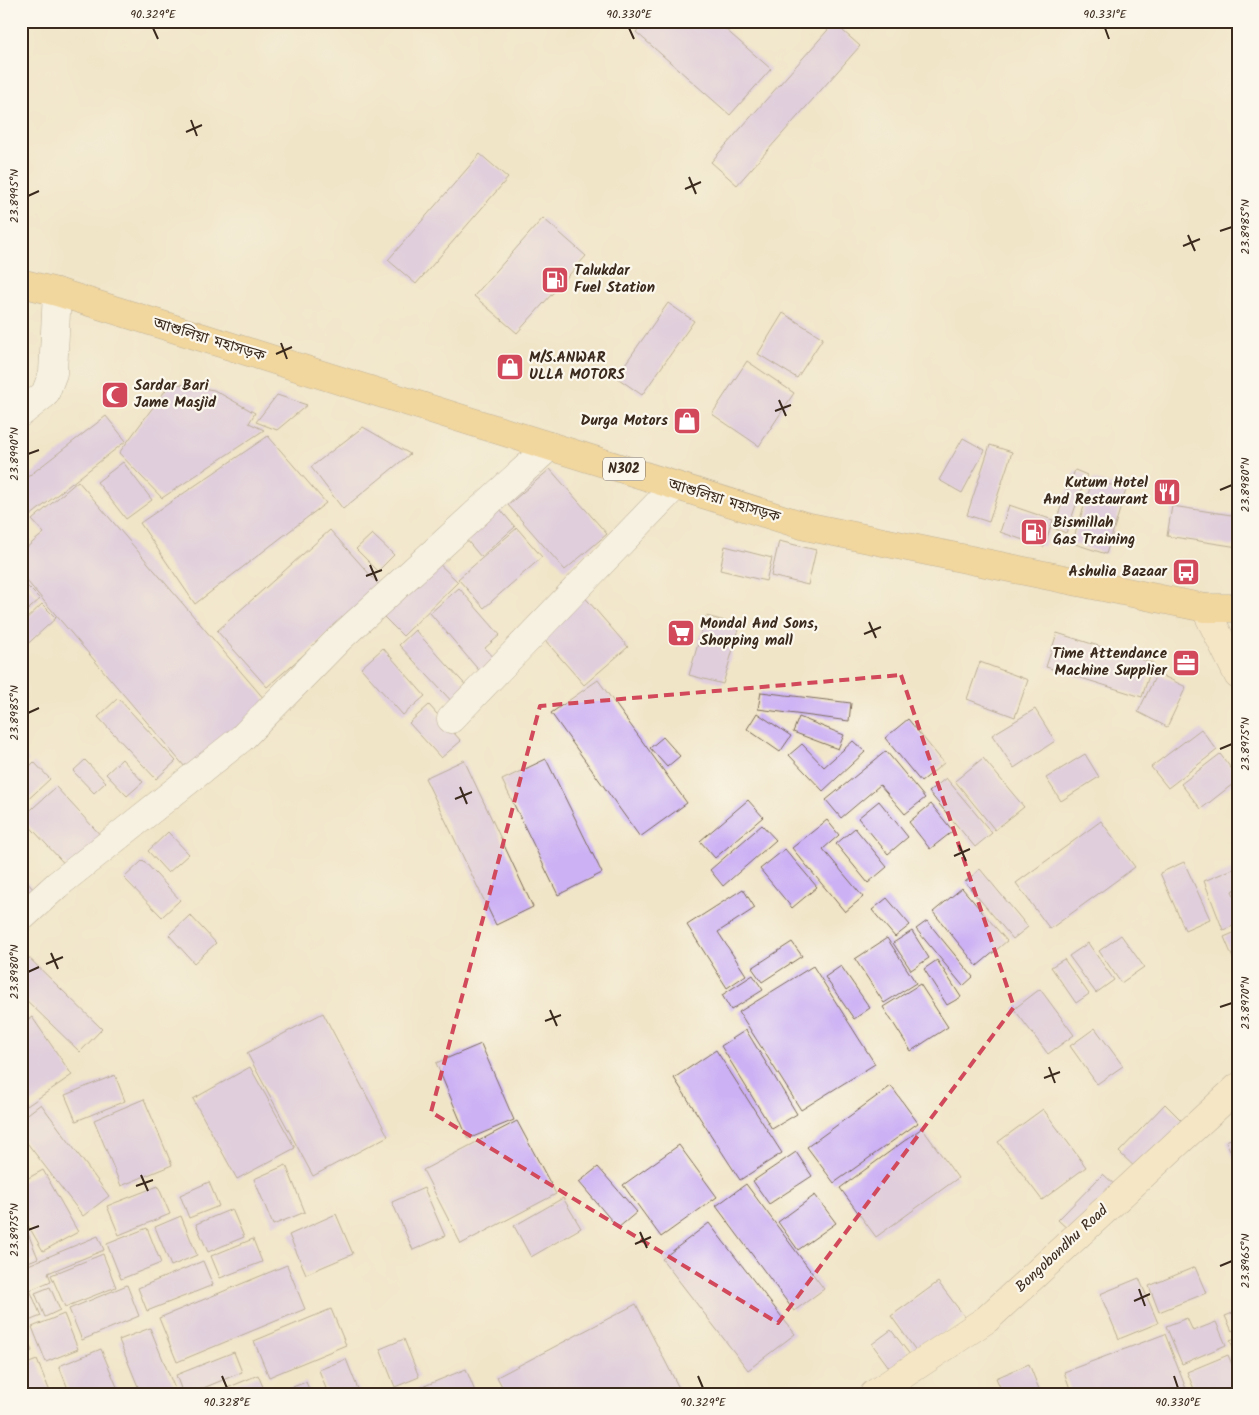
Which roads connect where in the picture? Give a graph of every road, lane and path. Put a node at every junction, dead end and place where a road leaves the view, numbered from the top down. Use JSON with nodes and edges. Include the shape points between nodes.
{"nodes":[{"id":1,"x":21,"y":283,"type":"edge"},
{"id":2,"x":58,"y":292,"type":"junction"},
{"id":3,"x":21,"y":413,"type":"edge"},
{"id":4,"x":550,"y":446,"type":"junction"},
{"id":5,"x":675,"y":486,"type":"junction"},
{"id":6,"x":1205,"y":608,"type":"junction"},
{"id":7,"x":1238,"y":608,"type":"edge"},
{"id":8,"x":1238,"y":675,"type":"edge"},
{"id":9,"x":452,"y":719,"type":"dead end"},
{"id":10,"x":21,"y":918,"type":"edge"},
{"id":11,"x":1238,"y":1088,"type":"edge"},
{"id":12,"x":874,"y":1394,"type":"edge"}],
"edges":[{"from":1,"to":2,"type":"highway","name":"আশুলিয়া মহাসড়ক","number":"N302"},
{"from":2,"to":3,"type":"street","via":[[53,373],[45,394]]},
{"from":2,"to":4,"type":"highway","name":"আশুলিয়া মহাসড়ক","number":"N302"},
{"from":4,"to":5,"type":"highway","name":"আশুলিয়া মহাসড়ক","number":"N302"},
{"from":4,"to":10,"type":"street","via":[[340,638],[242,738],[57,885]]},
{"from":5,"to":6,"type":"highway","name":"আশুলিয়া মহাসড়ক","number":"N302","via":[[805,526]]},
{"from":5,"to":9,"type":"street"},
{"from":6,"to":7,"type":"highway","name":"আশুলিয়া মহাসড়ক","number":"N302"},
{"from":6,"to":8,"type":"street"},
{"from":11,"to":12,"type":"street","name":"Bongobondhu Road","via":[[986,1319]]}]}
